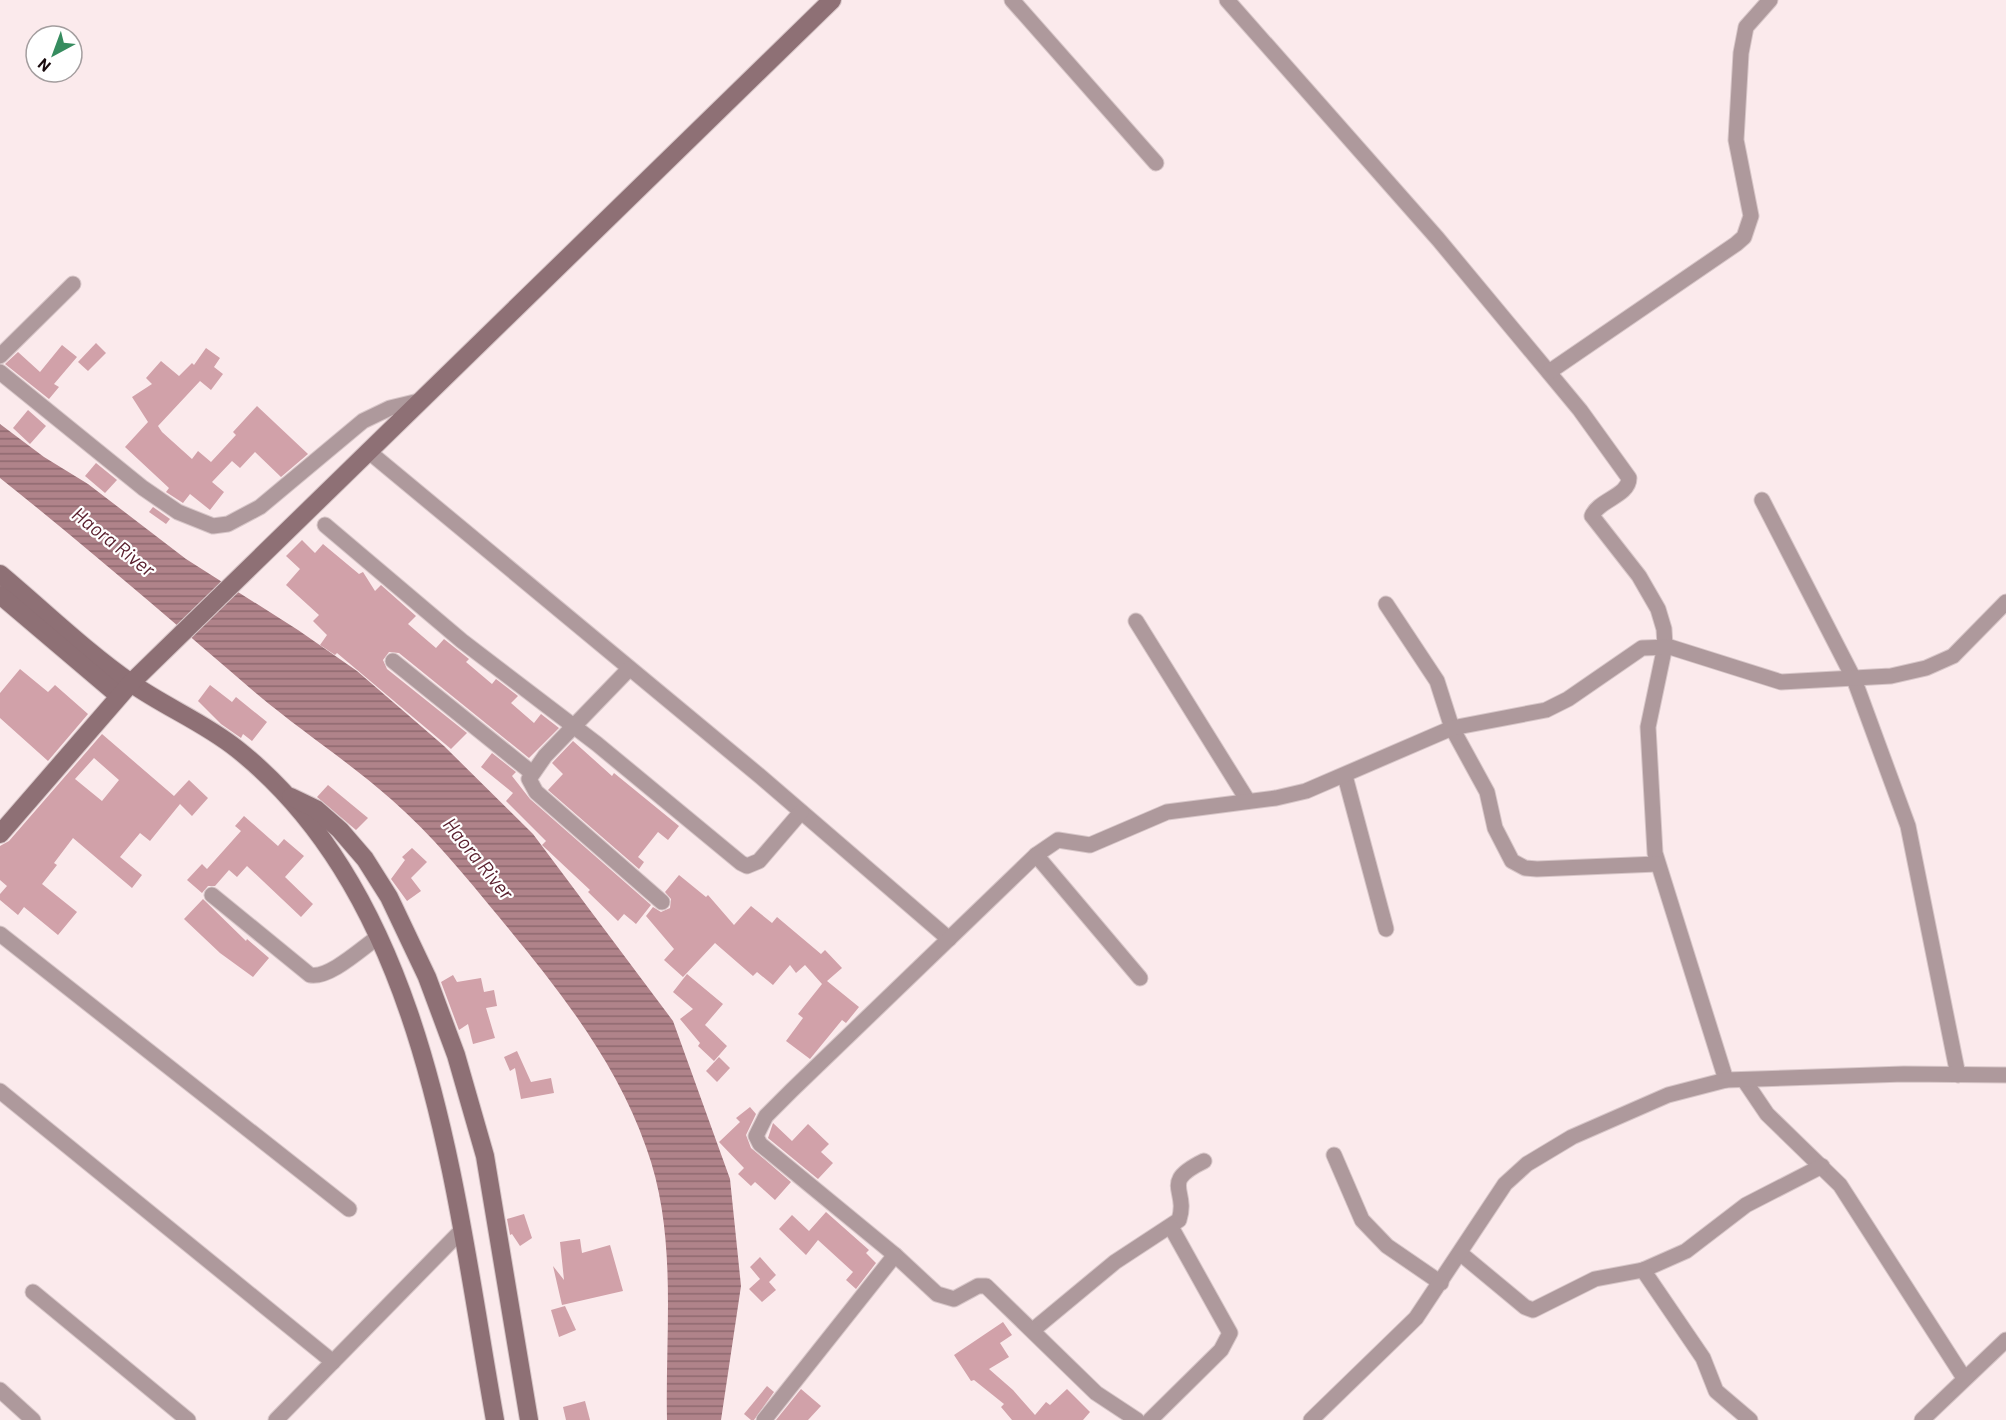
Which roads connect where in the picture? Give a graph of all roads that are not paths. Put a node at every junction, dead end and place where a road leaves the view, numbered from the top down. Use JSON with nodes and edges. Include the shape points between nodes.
{"nodes":[{"id":1,"x":832,"y":0,"type":"edge"},
{"id":2,"x":1012,"y":0,"type":"edge"},
{"id":3,"x":1227,"y":0,"type":"edge"},
{"id":4,"x":1770,"y":0,"type":"edge"},
{"id":5,"x":1156,"y":163,"type":"dead end"},
{"id":6,"x":73,"y":284,"type":"dead end"},
{"id":7,"x":0,"y":356,"type":"edge"},
{"id":8,"x":0,"y":372,"type":"edge"},
{"id":9,"x":1549,"y":372,"type":"junction"},
{"id":10,"x":419,"y":402,"type":"junction"},
{"id":11,"x":368,"y":451,"type":"junction"},
{"id":12,"x":1762,"y":500,"type":"dead end"},
{"id":13,"x":325,"y":525,"type":"dead end"},
{"id":14,"x":0,"y":574,"type":"edge"},
{"id":15,"x":0,"y":595,"type":"edge"},
{"id":16,"x":2006,"y":603,"type":"edge"},
{"id":17,"x":1386,"y":604,"type":"dead end"},
{"id":18,"x":1136,"y":621,"type":"dead end"},
{"id":19,"x":1665,"y":646,"type":"junction"},
{"id":20,"x":393,"y":661,"type":"dead end"},
{"id":21,"x":629,"y":669,"type":"junction"},
{"id":22,"x":1854,"y":679,"type":"junction"},
{"id":23,"x":125,"y":689,"type":"junction"},
{"id":24,"x":573,"y":726,"type":"junction"},
{"id":25,"x":1452,"y":728,"type":"junction"},
{"id":26,"x":532,"y":773,"type":"junction"},
{"id":27,"x":1345,"y":776,"type":"junction"},
{"id":28,"x":284,"y":794,"type":"junction"},
{"id":29,"x":1248,"y":801,"type":"junction"},
{"id":30,"x":801,"y":812,"type":"junction"},
{"id":31,"x":0,"y":834,"type":"edge"},
{"id":32,"x":1036,"y":855,"type":"junction"},
{"id":33,"x":1657,"y":864,"type":"junction"},
{"id":34,"x":212,"y":895,"type":"dead end"},
{"id":35,"x":662,"y":902,"type":"dead end"},
{"id":36,"x":1386,"y":929,"type":"dead end"},
{"id":37,"x":0,"y":934,"type":"edge"},
{"id":38,"x":378,"y":937,"type":"junction"},
{"id":39,"x":948,"y":939,"type":"junction"},
{"id":40,"x":1140,"y":978,"type":"dead end"},
{"id":41,"x":1958,"y":1075,"type":"junction"},
{"id":42,"x":2006,"y":1075,"type":"edge"},
{"id":43,"x":1726,"y":1080,"type":"junction"},
{"id":44,"x":1743,"y":1080,"type":"junction"},
{"id":45,"x":0,"y":1090,"type":"edge"},
{"id":46,"x":1334,"y":1155,"type":"dead end"},
{"id":47,"x":1204,"y":1161,"type":"dead end"},
{"id":48,"x":1822,"y":1166,"type":"junction"},
{"id":49,"x":349,"y":1209,"type":"dead end"},
{"id":50,"x":1171,"y":1227,"type":"junction"},
{"id":51,"x":461,"y":1231,"type":"junction"},
{"id":52,"x":1460,"y":1253,"type":"junction"},
{"id":53,"x":895,"y":1255,"type":"junction"},
{"id":54,"x":1643,"y":1270,"type":"junction"},
{"id":55,"x":1441,"y":1283,"type":"junction"},
{"id":56,"x":33,"y":1292,"type":"dead end"},
{"id":57,"x":1033,"y":1330,"type":"junction"},
{"id":58,"x":2006,"y":1340,"type":"edge"},
{"id":59,"x":333,"y":1362,"type":"junction"},
{"id":60,"x":1964,"y":1378,"type":"junction"},
{"id":61,"x":0,"y":1390,"type":"edge"},
{"id":62,"x":31,"y":1419,"type":"edge"},
{"id":63,"x":188,"y":1420,"type":"edge"},
{"id":64,"x":276,"y":1420,"type":"edge"},
{"id":65,"x":495,"y":1420,"type":"edge"},
{"id":66,"x":529,"y":1420,"type":"edge"},
{"id":67,"x":764,"y":1420,"type":"edge"},
{"id":68,"x":1137,"y":1420,"type":"edge"},
{"id":69,"x":1150,"y":1420,"type":"edge"},
{"id":70,"x":1311,"y":1420,"type":"edge"},
{"id":71,"x":1750,"y":1420,"type":"edge"},
{"id":72,"x":1922,"y":1420,"type":"edge"}],
"edges":[{"from":1,"to":10,"type":"street"},
{"from":2,"to":5,"type":"street"},
{"from":3,"to":9,"type":"street","via":[[1364,153]]},
{"from":4,"to":9,"type":"street","via":[[1746,27],[1741,53],[1736,140],[1751,216],[1744,237]]},
{"from":6,"to":7,"type":"street"},
{"from":8,"to":10,"type":"street","via":[[152,494],[178,512],[213,526],[254,512],[363,421],[390,408]]},
{"from":9,"to":19,"type":"street","via":[[1629,478],[1625,488],[1594,510],[1592,516],[1639,576],[1658,609]]},
{"from":10,"to":11,"type":"street"},
{"from":11,"to":21,"type":"street"},
{"from":11,"to":23,"type":"street"},
{"from":12,"to":22,"type":"street"},
{"from":13,"to":24,"type":"street","via":[[462,641]]},
{"from":14,"to":23,"type":"street"},
{"from":15,"to":23,"type":"street"},
{"from":16,"to":22,"type":"street","via":[[1966,645],[1938,664],[1892,676]]},
{"from":17,"to":25,"type":"street","via":[[1437,681]]},
{"from":18,"to":29,"type":"street"},
{"from":19,"to":22,"type":"street","via":[[1767,679],[1797,683]]},
{"from":19,"to":25,"type":"street","via":[[1631,653],[1589,685],[1546,710]]},
{"from":19,"to":33,"type":"street","via":[[1648,727]]},
{"from":20,"to":26,"type":"street"},
{"from":21,"to":24,"type":"street"},
{"from":21,"to":30,"type":"street"},
{"from":22,"to":41,"type":"street","via":[[1911,839]]},
{"from":23,"to":28,"type":"street","via":[[237,748]]},
{"from":23,"to":31,"type":"street"},
{"from":24,"to":26,"type":"street"},
{"from":24,"to":30,"type":"street","via":[[747,866],[759,861]]},
{"from":25,"to":27,"type":"street"},
{"from":25,"to":33,"type":"street","via":[[1487,792],[1495,828],[1512,861],[1519,866],[1537,869]]},
{"from":26,"to":35,"type":"street","via":[[529,779],[536,792]]},
{"from":27,"to":29,"type":"street","via":[[1293,794]]},
{"from":27,"to":36,"type":"street"},
{"from":28,"to":38,"type":"street","via":[[344,872],[374,922]]},
{"from":28,"to":66,"type":"street","via":[[316,809],[365,859],[427,977],[456,1055],[485,1156]]},
{"from":29,"to":32,"type":"street","via":[[1167,812],[1101,842],[1086,845],[1058,840]]},
{"from":30,"to":39,"type":"street"},
{"from":32,"to":39,"type":"street"},
{"from":32,"to":40,"type":"street"},
{"from":33,"to":43,"type":"street"},
{"from":34,"to":38,"type":"street","via":[[317,977]]},
{"from":37,"to":49,"type":"street"},
{"from":38,"to":51,"type":"street","via":[[424,1057]]},
{"from":39,"to":53,"type":"street","via":[[766,1116],[756,1136],[760,1144]]},
{"from":41,"to":42,"type":"street"},
{"from":41,"to":44,"type":"street"},
{"from":43,"to":44,"type":"street"},
{"from":43,"to":52,"type":"street","via":[[1668,1095],[1546,1152],[1505,1184]]},
{"from":44,"to":48,"type":"street","via":[[1767,1114]]},
{"from":45,"to":59,"type":"street"},
{"from":46,"to":55,"type":"street","via":[[1362,1220],[1388,1246]]},
{"from":47,"to":50,"type":"street","via":[[1187,1169],[1180,1179],[1181,1212]]},
{"from":48,"to":54,"type":"street","via":[[1746,1205],[1686,1251]]},
{"from":48,"to":60,"type":"street","via":[[1856,1206]]},
{"from":50,"to":57,"type":"street","via":[[1115,1263]]},
{"from":50,"to":69,"type":"street","via":[[1230,1333],[1221,1350]]},
{"from":51,"to":59,"type":"street"},
{"from":51,"to":65,"type":"street"},
{"from":52,"to":54,"type":"street","via":[[1529,1310],[1595,1279]]},
{"from":52,"to":55,"type":"street"},
{"from":53,"to":57,"type":"street","via":[[946,1298],[954,1299],[978,1286],[986,1286]]},
{"from":53,"to":67,"type":"street"},
{"from":54,"to":71,"type":"street","via":[[1703,1358],[1712,1386]]},
{"from":55,"to":70,"type":"street","via":[[1416,1318]]},
{"from":56,"to":63,"type":"street"},
{"from":57,"to":68,"type":"street","via":[[1096,1393]]},
{"from":58,"to":60,"type":"street"},
{"from":59,"to":64,"type":"street"},
{"from":60,"to":72,"type":"street"},
{"from":61,"to":62,"type":"street"}]}
